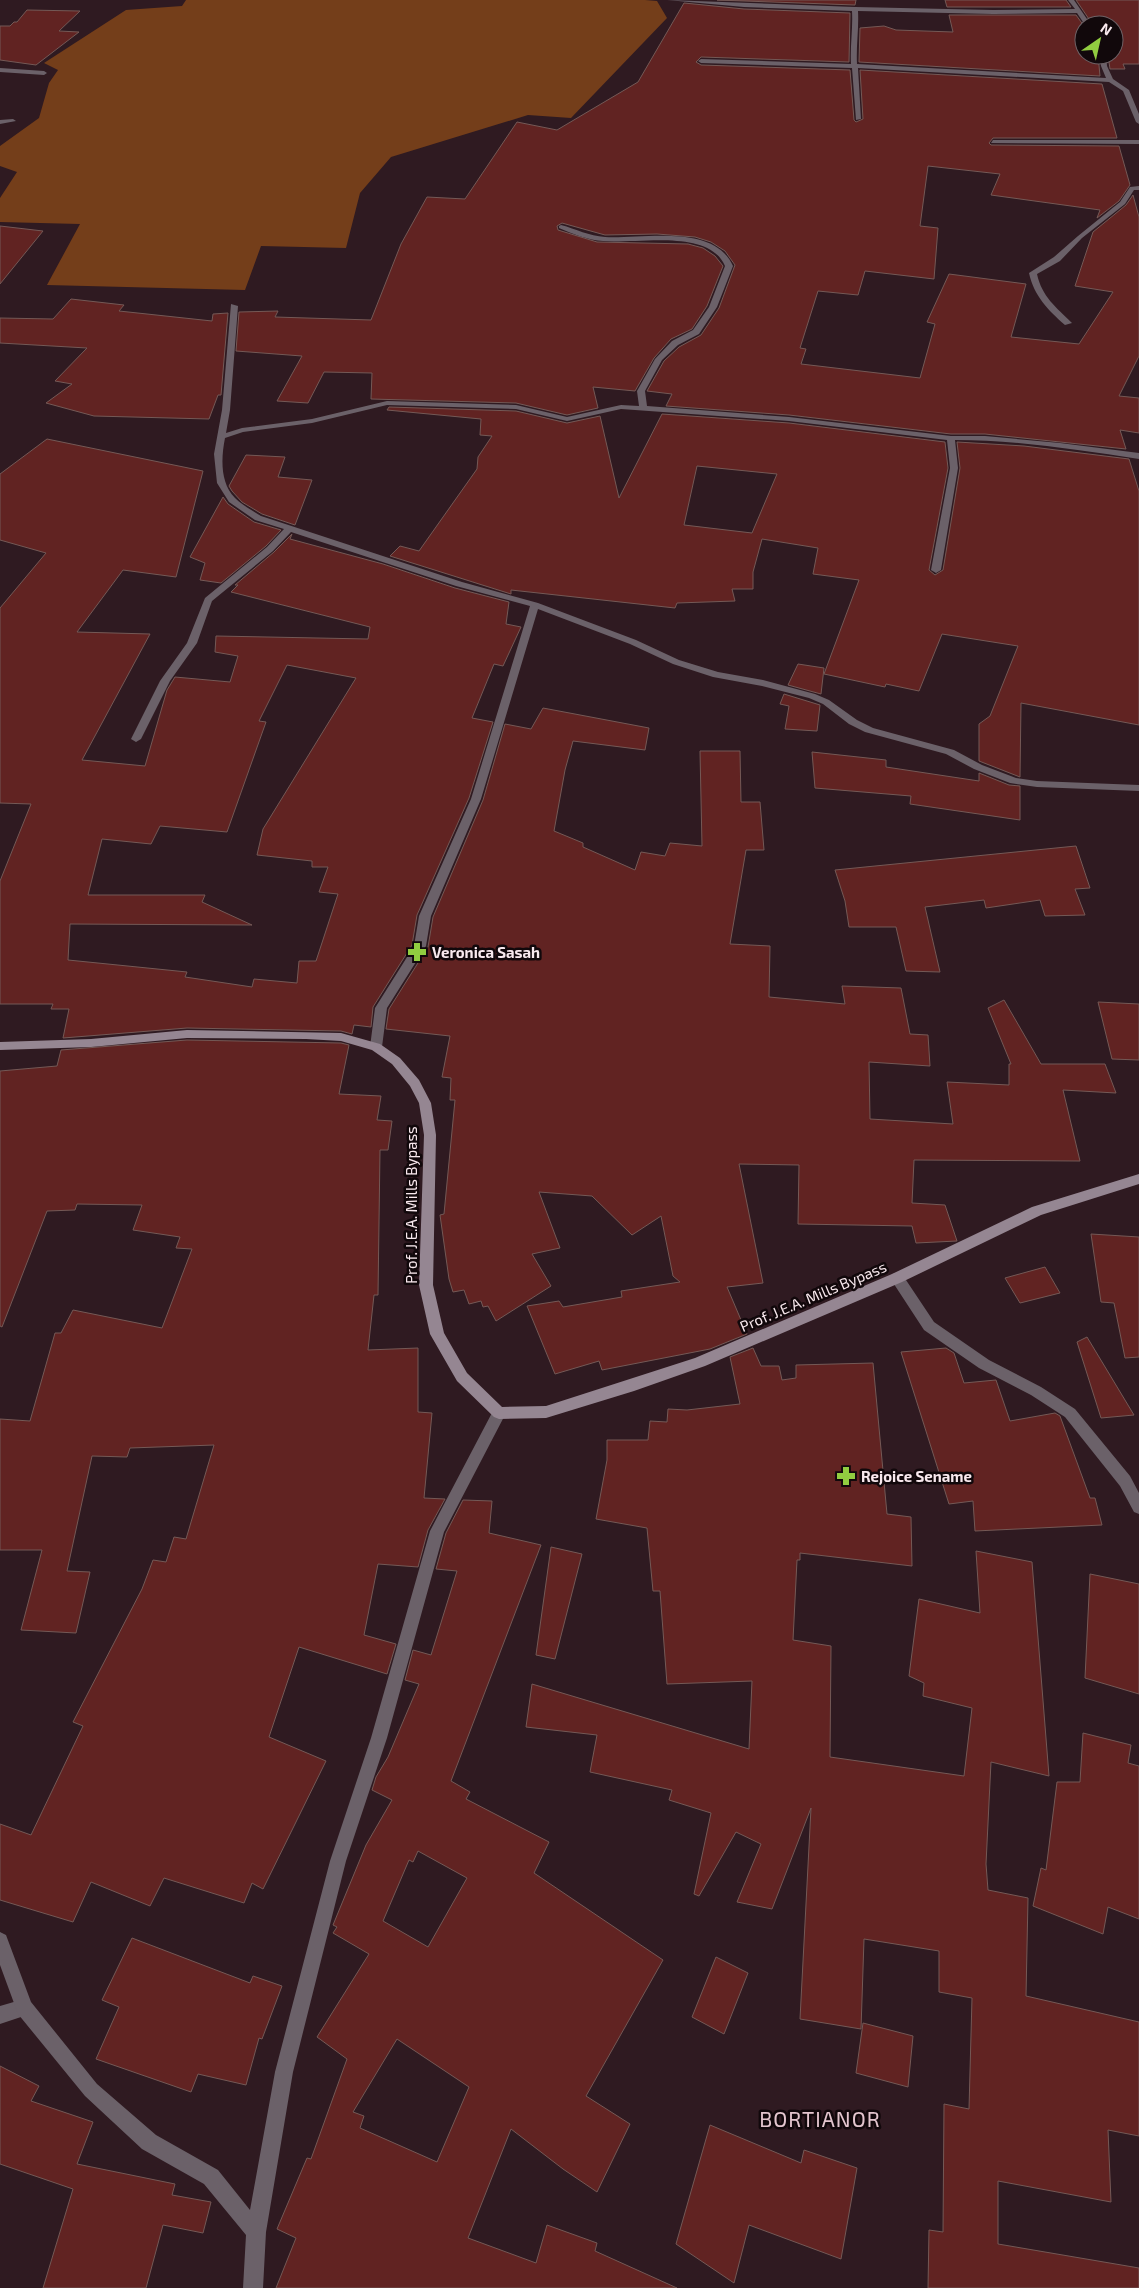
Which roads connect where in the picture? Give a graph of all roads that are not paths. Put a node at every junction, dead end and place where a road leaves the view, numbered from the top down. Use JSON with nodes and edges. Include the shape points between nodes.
{"nodes":[{"id":1,"x":670,"y":0,"type":"edge"},
{"id":2,"x":1071,"y":0,"type":"edge"},
{"id":3,"x":855,"y":9,"type":"junction"},
{"id":4,"x":1078,"y":11,"type":"junction"},
{"id":5,"x":1081,"y":15,"type":"edge"},
{"id":6,"x":701,"y":62,"type":"dead end"},
{"id":7,"x":1104,"y":65,"type":"edge"},
{"id":8,"x":855,"y":66,"type":"junction"},
{"id":9,"x":0,"y":70,"type":"edge"},
{"id":10,"x":44,"y":73,"type":"dead end"},
{"id":11,"x":1110,"y":80,"type":"junction"},
{"id":12,"x":858,"y":119,"type":"dead end"},
{"id":13,"x":13,"y":121,"type":"dead end"},
{"id":14,"x":0,"y":122,"type":"edge"},
{"id":15,"x":1139,"y":122,"type":"edge"},
{"id":16,"x":992,"y":142,"type":"dead end"},
{"id":17,"x":1139,"y":142,"type":"edge"},
{"id":18,"x":1139,"y":188,"type":"edge"},
{"id":19,"x":560,"y":227,"type":"dead end"},
{"id":20,"x":234,"y":306,"type":"dead end"},
{"id":21,"x":1068,"y":323,"type":"dead end"},
{"id":22,"x":642,"y":408,"type":"junction"},
{"id":23,"x":221,"y":437,"type":"junction"},
{"id":24,"x":951,"y":438,"type":"junction"},
{"id":25,"x":1139,"y":456,"type":"edge"},
{"id":26,"x":289,"y":529,"type":"junction"},
{"id":27,"x":936,"y":570,"type":"dead end"},
{"id":28,"x":534,"y":605,"type":"junction"},
{"id":29,"x":136,"y":739,"type":"dead end"},
{"id":30,"x":1139,"y":788,"type":"edge"},
{"id":31,"x":0,"y":1046,"type":"edge"},
{"id":32,"x":376,"y":1046,"type":"junction"},
{"id":33,"x":1139,"y":1179,"type":"edge"},
{"id":34,"x":897,"y":1278,"type":"junction"},
{"id":35,"x":499,"y":1413,"type":"junction"},
{"id":36,"x":1139,"y":1507,"type":"edge"},
{"id":37,"x":0,"y":1941,"type":"edge"},
{"id":38,"x":24,"y":2008,"type":"junction"},
{"id":39,"x":0,"y":2014,"type":"edge"},
{"id":40,"x":256,"y":2232,"type":"junction"},
{"id":41,"x":253,"y":2288,"type":"edge"}],
"edges":[{"from":1,"to":3,"type":"street"},
{"from":2,"to":4,"type":"street"},
{"from":3,"to":4,"type":"street"},
{"from":3,"to":8,"type":"street"},
{"from":4,"to":5,"type":"street"},
{"from":6,"to":8,"type":"street"},
{"from":7,"to":11,"type":"street"},
{"from":8,"to":11,"type":"street"},
{"from":8,"to":12,"type":"street"},
{"from":9,"to":10,"type":"street"},
{"from":11,"to":15,"type":"street","via":[[1126,90]]},
{"from":13,"to":14,"type":"street"},
{"from":16,"to":17,"type":"street"},
{"from":18,"to":21,"type":"street","via":[[1132,188],[1123,203],[1057,260],[1032,273],[1035,289]]},
{"from":19,"to":22,"type":"street","via":[[603,239],[693,241],[713,247],[730,266],[713,306],[696,332],[675,343],[659,359],[641,391]]},
{"from":20,"to":23,"type":"street"},
{"from":22,"to":23,"type":"street","via":[[621,407],[567,419],[516,407],[387,403],[312,421],[242,430]]},
{"from":22,"to":24,"type":"street","via":[[789,419]]},
{"from":23,"to":26,"type":"street","via":[[218,454],[220,483],[232,500],[258,518]]},
{"from":24,"to":25,"type":"street","via":[[1060,444]]},
{"from":24,"to":27,"type":"street","via":[[954,468]]},
{"from":26,"to":28,"type":"street"},
{"from":26,"to":29,"type":"street","via":[[270,549],[208,600],[192,643],[165,681]]},
{"from":28,"to":30,"type":"street","via":[[708,673],[812,696],[869,730],[950,752],[1014,781]]},
{"from":28,"to":32,"type":"street","via":[[476,799],[425,916],[420,946],[381,1008]]},
{"from":31,"to":32,"type":"street","name":"Prof. J.E.A. Mills Bypass","via":[[206,1034],[306,1034],[341,1037]]},
{"from":32,"to":35,"type":"street","name":"Prof. J.E.A. Mills Bypass","via":[[415,1083],[425,1103],[430,1135],[426,1285],[437,1334],[462,1377]]},
{"from":33,"to":34,"type":"street","name":"Prof. J.E.A. Mills Bypass","via":[[1037,1211]]},
{"from":34,"to":35,"type":"street","name":"Prof. J.E.A. Mills Bypass","via":[[700,1362],[634,1385],[546,1412]]},
{"from":34,"to":36,"type":"street","via":[[929,1326],[984,1364],[1070,1413],[1125,1481]]},
{"from":35,"to":40,"type":"street","via":[[437,1531],[379,1738],[338,1861],[284,2072]]},
{"from":37,"to":38,"type":"street"},
{"from":38,"to":39,"type":"street"},
{"from":38,"to":40,"type":"street","via":[[91,2090],[149,2142],[211,2177]]},
{"from":40,"to":41,"type":"street"}]}
